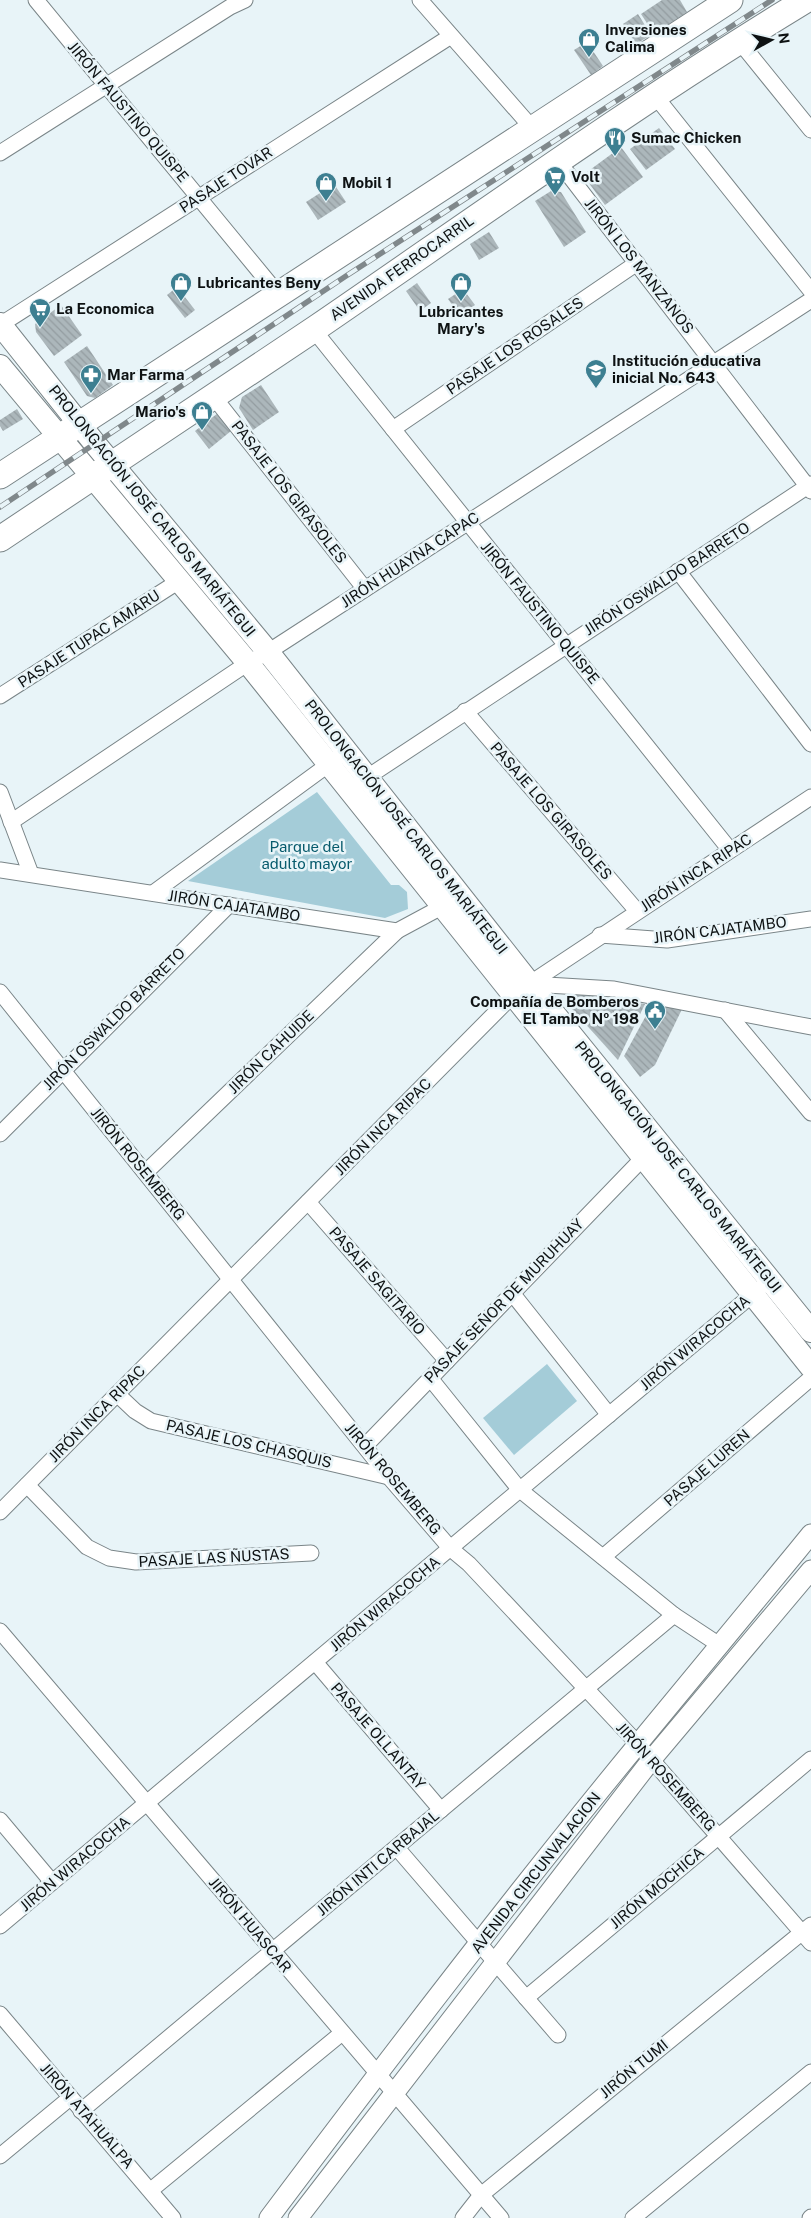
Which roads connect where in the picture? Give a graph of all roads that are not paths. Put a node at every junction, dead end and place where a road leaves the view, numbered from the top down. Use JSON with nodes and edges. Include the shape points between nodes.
{"nodes":[{"id":1,"x":36,"y":0,"type":"edge"},
{"id":2,"x":245,"y":0,"type":"edge"},
{"id":3,"x":420,"y":0,"type":"edge"},
{"id":4,"x":806,"y":0,"type":"edge"},
{"id":5,"x":719,"y":3,"type":"edge"},
{"id":6,"x":451,"y":36,"type":"junction"},
{"id":7,"x":739,"y":41,"type":"junction"},
{"id":8,"x":106,"y":86,"type":"junction"},
{"id":9,"x":656,"y":97,"type":"junction"},
{"id":10,"x":533,"y":129,"type":"junction"},
{"id":11,"x":811,"y":130,"type":"edge"},
{"id":12,"x":0,"y":153,"type":"edge"},
{"id":13,"x":558,"y":161,"type":"junction"},
{"id":14,"x":199,"y":198,"type":"junction"},
{"id":15,"x":637,"y":263,"type":"junction"},
{"id":16,"x":811,"y":291,"type":"edge"},
{"id":17,"x":278,"y":294,"type":"junction"},
{"id":18,"x":811,"y":300,"type":"edge"},
{"id":19,"x":0,"y":324,"type":"edge"},
{"id":20,"x":313,"y":329,"type":"junction"},
{"id":21,"x":714,"y":362,"type":"junction"},
{"id":22,"x":0,"y":366,"type":"edge"},
{"id":23,"x":213,"y":396,"type":"junction"},
{"id":24,"x":393,"y":429,"type":"junction"},
{"id":25,"x":69,"y":430,"type":"junction"},
{"id":26,"x":102,"y":470,"type":"junction"},
{"id":27,"x":0,"y":476,"type":"edge"},
{"id":28,"x":810,"y":487,"type":"edge"},
{"id":29,"x":468,"y":522,"type":"junction"},
{"id":30,"x":0,"y":539,"type":"edge"},
{"id":31,"x":678,"y":571,"type":"junction"},
{"id":32,"x":179,"y":581,"type":"junction"},
{"id":33,"x":365,"y":589,"type":"junction"},
{"id":34,"x":566,"y":645,"type":"junction"},
{"id":35,"x":268,"y":652,"type":"junction"},
{"id":36,"x":248,"y":664,"type":"junction"},
{"id":37,"x":0,"y":696,"type":"edge"},
{"id":38,"x":465,"y":711,"type":"junction"},
{"id":39,"x":811,"y":744,"type":"edge"},
{"id":40,"x":346,"y":752,"type":"junction"},
{"id":41,"x":328,"y":765,"type":"junction"},
{"id":42,"x":356,"y":784,"type":"junction"},
{"id":43,"x":0,"y":792,"type":"edge"},
{"id":44,"x":811,"y":797,"type":"edge"},
{"id":45,"x":11,"y":822,"type":"junction"},
{"id":46,"x":730,"y":850,"type":"junction"},
{"id":47,"x":0,"y":870,"type":"edge"},
{"id":48,"x":32,"y":874,"type":"junction"},
{"id":49,"x":154,"y":893,"type":"junction"},
{"id":50,"x":451,"y":901,"type":"junction"},
{"id":51,"x":229,"y":905,"type":"junction"},
{"id":52,"x":637,"y":911,"type":"junction"},
{"id":53,"x":811,"y":919,"type":"edge"},
{"id":54,"x":397,"y":931,"type":"junction"},
{"id":55,"x":600,"y":935,"type":"junction"},
{"id":56,"x":522,"y":989,"type":"junction"},
{"id":57,"x":0,"y":992,"type":"edge"},
{"id":58,"x":725,"y":1010,"type":"junction"},
{"id":59,"x":811,"y":1027,"type":"edge"},
{"id":60,"x":62,"y":1071,"type":"junction"},
{"id":61,"x":811,"y":1113,"type":"edge"},
{"id":62,"x":0,"y":1134,"type":"edge"},
{"id":63,"x":644,"y":1157,"type":"junction"},
{"id":64,"x":146,"y":1172,"type":"junction"},
{"id":65,"x":308,"y":1202,"type":"junction"},
{"id":66,"x":231,"y":1279,"type":"junction"},
{"id":67,"x":762,"y":1287,"type":"junction"},
{"id":68,"x":512,"y":1293,"type":"junction"},
{"id":69,"x":811,"y":1331,"type":"edge"},
{"id":70,"x":447,"y":1361,"type":"junction"},
{"id":71,"x":811,"y":1367,"type":"edge"},
{"id":72,"x":430,"y":1378,"type":"junction"},
{"id":73,"x":811,"y":1378,"type":"edge"},
{"id":74,"x":117,"y":1394,"type":"junction"},
{"id":75,"x":609,"y":1415,"type":"junction"},
{"id":76,"x":364,"y":1446,"type":"junction"},
{"id":77,"x":389,"y":1477,"type":"junction"},
{"id":78,"x":27,"y":1485,"type":"junction"},
{"id":79,"x":520,"y":1490,"type":"junction"},
{"id":80,"x":0,"y":1512,"type":"edge"},
{"id":81,"x":811,"y":1534,"type":"edge"},
{"id":82,"x":451,"y":1549,"type":"junction"},
{"id":83,"x":311,"y":1553,"type":"dead end"},
{"id":84,"x":603,"y":1557,"type":"junction"},
{"id":85,"x":811,"y":1570,"type":"edge"},
{"id":86,"x":674,"y":1616,"type":"junction"},
{"id":87,"x":0,"y":1631,"type":"edge"},
{"id":88,"x":721,"y":1646,"type":"junction"},
{"id":89,"x":315,"y":1662,"type":"junction"},
{"id":90,"x":587,"y":1689,"type":"junction"},
{"id":91,"x":638,"y":1744,"type":"junction"},
{"id":92,"x":652,"y":1759,"type":"junction"},
{"id":93,"x":811,"y":1759,"type":"edge"},
{"id":94,"x":147,"y":1803,"type":"junction"},
{"id":95,"x":441,"y":1810,"type":"junction"},
{"id":96,"x":0,"y":1820,"type":"edge"},
{"id":97,"x":719,"y":1836,"type":"junction"},
{"id":98,"x":397,"y":1848,"type":"junction"},
{"id":99,"x":52,"y":1882,"type":"junction"},
{"id":100,"x":0,"y":1926,"type":"edge"},
{"id":101,"x":808,"y":1933,"type":"edge"},
{"id":102,"x":480,"y":1943,"type":"junction"},
{"id":103,"x":273,"y":1951,"type":"junction"},
{"id":104,"x":495,"y":1962,"type":"junction"},
{"id":105,"x":526,"y":1998,"type":"junction"},
{"id":106,"x":0,"y":2014,"type":"edge"},
{"id":107,"x":342,"y":2034,"type":"junction"},
{"id":108,"x":558,"y":2035,"type":"dead end"},
{"id":109,"x":811,"y":2072,"type":"edge"},
{"id":110,"x":377,"y":2074,"type":"junction"},
{"id":111,"x":394,"y":2093,"type":"junction"},
{"id":112,"x":70,"y":2098,"type":"junction"},
{"id":113,"x":81,"y":2111,"type":"junction"},
{"id":114,"x":0,"y":2156,"type":"edge"},
{"id":115,"x":151,"y":2190,"type":"junction"},
{"id":116,"x":481,"y":2194,"type":"junction"},
{"id":117,"x":173,"y":2218,"type":"edge"},
{"id":118,"x":269,"y":2218,"type":"edge"},
{"id":119,"x":298,"y":2218,"type":"edge"},
{"id":120,"x":463,"y":2218,"type":"edge"},
{"id":121,"x":501,"y":2218,"type":"edge"},
{"id":122,"x":633,"y":2218,"type":"edge"}],
"edges":[{"from":1,"to":8,"type":"street","name":"JIRÓN FAUSTINO QUISPE"},
{"from":2,"to":8,"type":"street"},
{"from":3,"to":6,"type":"street"},
{"from":4,"to":7,"type":"main road","name":"AVENIDA FERROCARRIL"},
{"from":5,"to":10,"type":"main road"},
{"from":6,"to":10,"type":"street"},
{"from":6,"to":14,"type":"street","name":"PASAJE TOVAR"},
{"from":7,"to":9,"type":"main road","name":"AVENIDA FERROCARRIL"},
{"from":7,"to":11,"type":"street"},
{"from":8,"to":12,"type":"street"},
{"from":8,"to":14,"type":"street","name":"JIRÓN FAUSTINO QUISPE"},
{"from":9,"to":13,"type":"main road","name":"AVENIDA FERROCARRIL"},
{"from":9,"to":16,"type":"street"},
{"from":10,"to":17,"type":"main road"},
{"from":13,"to":15,"type":"street","name":"JIRÓN LOS MANZANOS"},
{"from":13,"to":20,"type":"main road","name":"AVENIDA FERROCARRIL"},
{"from":14,"to":17,"type":"street","name":"JIRÓN FAUSTINO QUISPE"},
{"from":14,"to":19,"type":"street","name":"PASAJE TOVAR"},
{"from":15,"to":21,"type":"street","name":"JIRÓN LOS MANZANOS"},
{"from":15,"to":24,"type":"street","name":"PASAJE LOS ROSALES"},
{"from":17,"to":25,"type":"main road"},
{"from":18,"to":21,"type":"street","name":"JIRÓN HUAYNA CAPAC"},
{"from":19,"to":25,"type":"main road","name":"PROLONGACIÓN JOSÉ CARLOS MARIÁTEGUI"},
{"from":20,"to":23,"type":"main road","name":"AVENIDA FERROCARRIL"},
{"from":20,"to":24,"type":"street","name":"JIRÓN FAUSTINO QUISPE"},
{"from":21,"to":28,"type":"street","name":"JIRÓN LOS MANZANOS"},
{"from":21,"to":29,"type":"street","name":"JIRÓN HUAYNA CAPAC"},
{"from":22,"to":25,"type":"main road","name":"PROLONGACIÓN JOSÉ CARLOS MARIÁTEGUI"},
{"from":23,"to":26,"type":"main road","name":"AVENIDA FERROCARRIL"},
{"from":23,"to":33,"type":"street","name":"PASAJE LOS GIRASOLES"},
{"from":24,"to":29,"type":"street","name":"JIRÓN FAUSTINO QUISPE"},
{"from":25,"to":26,"type":"main road","name":"PROLONGACIÓN JOSÉ CARLOS MARIÁTEGUI"},
{"from":25,"to":27,"type":"main road"},
{"from":26,"to":30,"type":"main road","name":"AVENIDA FERROCARRIL"},
{"from":26,"to":32,"type":"main road","name":"PROLONGACIÓN JOSÉ CARLOS MARIÁTEGUI"},
{"from":26,"to":35,"type":"main road","name":"PROLONGACIÓN JOSÉ CARLOS MARIÁTEGUI"},
{"from":28,"to":31,"type":"street","name":"JIRÓN OSWALDO BARRETO"},
{"from":29,"to":33,"type":"street","name":"JIRÓN HUAYNA CAPAC"},
{"from":29,"to":34,"type":"street","name":"JIRÓN FAUSTINO QUISPE"},
{"from":31,"to":34,"type":"street","name":"JIRÓN OSWALDO BARRETO"},
{"from":31,"to":39,"type":"street"},
{"from":32,"to":36,"type":"main road","name":"PROLONGACIÓN JOSÉ CARLOS MARIÁTEGUI"},
{"from":32,"to":37,"type":"street","name":"PASAJE TUPAC AMARU"},
{"from":33,"to":35,"type":"street","name":"JIRÓN HUAYNA CAPAC"},
{"from":34,"to":38,"type":"street","name":"JIRÓN OSWALDO BARRETO"},
{"from":34,"to":46,"type":"street","name":"JIRÓN FAUSTINO QUISPE"},
{"from":35,"to":36,"type":"street","name":"JIRÓN HUAYNA CAPAC"},
{"from":35,"to":40,"type":"main road","name":"PROLONGACIÓN JOSÉ CARLOS MARIÁTEGUI"},
{"from":36,"to":41,"type":"main road","name":"PROLONGACIÓN JOSÉ CARLOS MARIÁTEGUI"},
{"from":36,"to":45,"type":"street","name":"JIRÓN HUAYNA CAPAC"},
{"from":38,"to":42,"type":"street","name":"JIRÓN OSWALDO BARRETO"},
{"from":38,"to":52,"type":"street","name":"PASAJE LOS GIRASOLES"},
{"from":40,"to":41,"type":"street"},
{"from":40,"to":42,"type":"main road","name":"PROLONGACIÓN JOSÉ CARLOS MARIÁTEGUI"},
{"from":41,"to":42,"type":"main road","name":"PROLONGACIÓN JOSÉ CARLOS MARIÁTEGUI"},
{"from":41,"to":49,"type":"street"},
{"from":42,"to":50,"type":"main road","name":"PROLONGACIÓN JOSÉ CARLOS MARIÁTEGUI"},
{"from":43,"to":45,"type":"street"},
{"from":44,"to":46,"type":"street","name":"JIRÓN INCA RIPAC"},
{"from":45,"to":48,"type":"street"},
{"from":46,"to":52,"type":"street","name":"JIRÓN INCA RIPAC"},
{"from":47,"to":48,"type":"street","name":"JIRÓN CAJATAMBO"},
{"from":48,"to":49,"type":"street","name":"JIRÓN CAJATAMBO"},
{"from":49,"to":51,"type":"street","name":"JIRÓN CAJATAMBO"},
{"from":50,"to":54,"type":"street"},
{"from":50,"to":56,"type":"main road","name":"PROLONGACIÓN JOSÉ CARLOS MARIÁTEGUI"},
{"from":51,"to":54,"type":"street","name":"JIRÓN CAJATAMBO"},
{"from":51,"to":60,"type":"street","name":"JIRÓN OSWALDO BARRETO"},
{"from":52,"to":55,"type":"street","name":"JIRÓN INCA RIPAC"},
{"from":53,"to":55,"type":"street","name":"JIRÓN CAJATAMBO","via":[[667,940]]},
{"from":54,"to":64,"type":"street","name":"JIRÓN CAHUIDE"},
{"from":55,"to":56,"type":"street","name":"JIRÓN INCA RIPAC"},
{"from":56,"to":58,"type":"street","via":[[614,989]]},
{"from":56,"to":63,"type":"main road","name":"PROLONGACIÓN JOSÉ CARLOS MARIÁTEGUI"},
{"from":56,"to":65,"type":"street","name":"JIRÓN INCA RIPAC"},
{"from":56,"to":67,"type":"main road","name":"PROLONGACIÓN JOSÉ CARLOS MARIÁTEGUI"},
{"from":57,"to":60,"type":"street","name":"JIRÓN ROSEMBERG"},
{"from":58,"to":59,"type":"street"},
{"from":58,"to":61,"type":"street"},
{"from":60,"to":62,"type":"street","name":"JIRÓN OSWALDO BARRETO"},
{"from":60,"to":64,"type":"street","name":"JIRÓN ROSEMBERG"},
{"from":63,"to":67,"type":"main road","name":"PROLONGACIÓN JOSÉ CARLOS MARIÁTEGUI"},
{"from":63,"to":68,"type":"street","name":"PASAJE SEÑOR DE MURUHUAY"},
{"from":64,"to":66,"type":"street","name":"JIRÓN ROSEMBERG"},
{"from":65,"to":66,"type":"street","name":"JIRÓN INCA RIPAC"},
{"from":65,"to":70,"type":"street","name":"PASAJE SAGITARIO"},
{"from":66,"to":74,"type":"street","name":"JIRÓN INCA RIPAC"},
{"from":66,"to":76,"type":"street","name":"JIRÓN ROSEMBERG"},
{"from":67,"to":69,"type":"main road","name":"PROLONGACIÓN JOSÉ CARLOS MARIÁTEGUI"},
{"from":67,"to":71,"type":"main road","name":"PROLONGACIÓN JOSÉ CARLOS MARIÁTEGUI"},
{"from":67,"to":75,"type":"street","name":"JIRÓN WIRACOCHA"},
{"from":68,"to":70,"type":"street","name":"PASAJE SEÑOR DE MURUHUAY"},
{"from":68,"to":75,"type":"street"},
{"from":70,"to":72,"type":"street","name":"PASAJE SEÑOR DE MURUHUAY"},
{"from":72,"to":76,"type":"street","name":"PASAJE SEÑOR DE MURUHUAY"},
{"from":72,"to":79,"type":"street"},
{"from":73,"to":84,"type":"street","name":"PASAJE LUREN"},
{"from":74,"to":77,"type":"street","name":"PASAJE LOS CHASQUIS","via":[[135,1412],[151,1421]]},
{"from":74,"to":78,"type":"street","name":"JIRÓN INCA RIPAC"},
{"from":75,"to":79,"type":"street","name":"JIRÓN WIRACOCHA"},
{"from":76,"to":77,"type":"street","name":"JIRÓN ROSEMBERG"},
{"from":77,"to":82,"type":"street","name":"JIRÓN ROSEMBERG"},
{"from":78,"to":80,"type":"street","name":"JIRÓN INCA RIPAC"},
{"from":78,"to":83,"type":"street","name":"PASAJE LAS ÑUSTAS","via":[[87,1547],[110,1558],[136,1562]]},
{"from":79,"to":82,"type":"street","name":"JIRÓN WIRACOCHA"},
{"from":79,"to":84,"type":"street"},
{"from":81,"to":88,"type":"street","name":"AVENIDA CIRCUNVALACION"},
{"from":82,"to":89,"type":"street","name":"JIRÓN WIRACOCHA"},
{"from":82,"to":90,"type":"street","name":"JIRÓN ROSEMBERG"},
{"from":84,"to":86,"type":"street"},
{"from":85,"to":92,"type":"street","name":"AVENIDA CIRCUNVALACION"},
{"from":86,"to":88,"type":"street"},
{"from":86,"to":90,"type":"street","name":"JIRÓN INTI CARBAJAL"},
{"from":87,"to":94,"type":"street","name":"JIRÓN HUASCAR"},
{"from":88,"to":91,"type":"street","name":"AVENIDA CIRCUNVALACION"},
{"from":89,"to":94,"type":"street","name":"JIRÓN WIRACOCHA"},
{"from":89,"to":95,"type":"street","name":"PASAJE OLLANTAY"},
{"from":90,"to":91,"type":"street","name":"JIRÓN ROSEMBERG"},
{"from":90,"to":95,"type":"street","name":"JIRÓN INTI CARBAJAL"},
{"from":91,"to":92,"type":"street","name":"JIRÓN ROSEMBERG"},
{"from":91,"to":102,"type":"street","name":"AVENIDA CIRCUNVALACION"},
{"from":92,"to":97,"type":"street","name":"JIRÓN ROSEMBERG"},
{"from":92,"to":104,"type":"street","name":"AVENIDA CIRCUNVALACION"},
{"from":93,"to":97,"type":"street","name":"JIRÓN MOCHICA"},
{"from":94,"to":99,"type":"street","name":"JIRÓN WIRACOCHA"},
{"from":94,"to":103,"type":"street","name":"JIRÓN HUASCAR"},
{"from":95,"to":98,"type":"street","name":"JIRÓN INTI CARBAJAL"},
{"from":96,"to":99,"type":"street"},
{"from":97,"to":101,"type":"street","name":"JIRÓN ROSEMBERG"},
{"from":97,"to":105,"type":"street","name":"JIRÓN MOCHICA"},
{"from":98,"to":102,"type":"street"},
{"from":98,"to":103,"type":"street","name":"JIRÓN INTI CARBAJAL"},
{"from":99,"to":100,"type":"street","name":"JIRÓN WIRACOCHA"},
{"from":101,"to":116,"type":"street","name":"JIRÓN TUMI"},
{"from":102,"to":104,"type":"street"},
{"from":102,"to":110,"type":"street","name":"AVENIDA CIRCUNVALACION"},
{"from":103,"to":107,"type":"street","name":"JIRÓN HUASCAR"},
{"from":103,"to":113,"type":"street","name":"JIRÓN INTI CARBAJAL"},
{"from":104,"to":105,"type":"street"},
{"from":104,"to":111,"type":"street","name":"AVENIDA CIRCUNVALACION"},
{"from":105,"to":108,"type":"street"},
{"from":106,"to":112,"type":"street","name":"JIRÓN ATAHUALPA"},
{"from":107,"to":110,"type":"street","name":"JIRÓN HUASCAR"},
{"from":107,"to":115,"type":"street"},
{"from":109,"to":122,"type":"street"},
{"from":110,"to":111,"type":"street","name":"JIRÓN HUASCAR"},
{"from":110,"to":118,"type":"street","name":"AVENIDA CIRCUNVALACION"},
{"from":111,"to":116,"type":"street","name":"JIRÓN HUASCAR"},
{"from":111,"to":119,"type":"street","name":"AVENIDA CIRCUNVALACION"},
{"from":112,"to":113,"type":"street","name":"JIRÓN ATAHUALPA"},
{"from":112,"to":114,"type":"street"},
{"from":113,"to":115,"type":"street","name":"JIRÓN ATAHUALPA"},
{"from":115,"to":117,"type":"street","name":"JIRÓN ATAHUALPA"},
{"from":116,"to":120,"type":"street","name":"JIRÓN TUMI"},
{"from":116,"to":121,"type":"street","name":"JIRÓN HUASCAR"}]}
